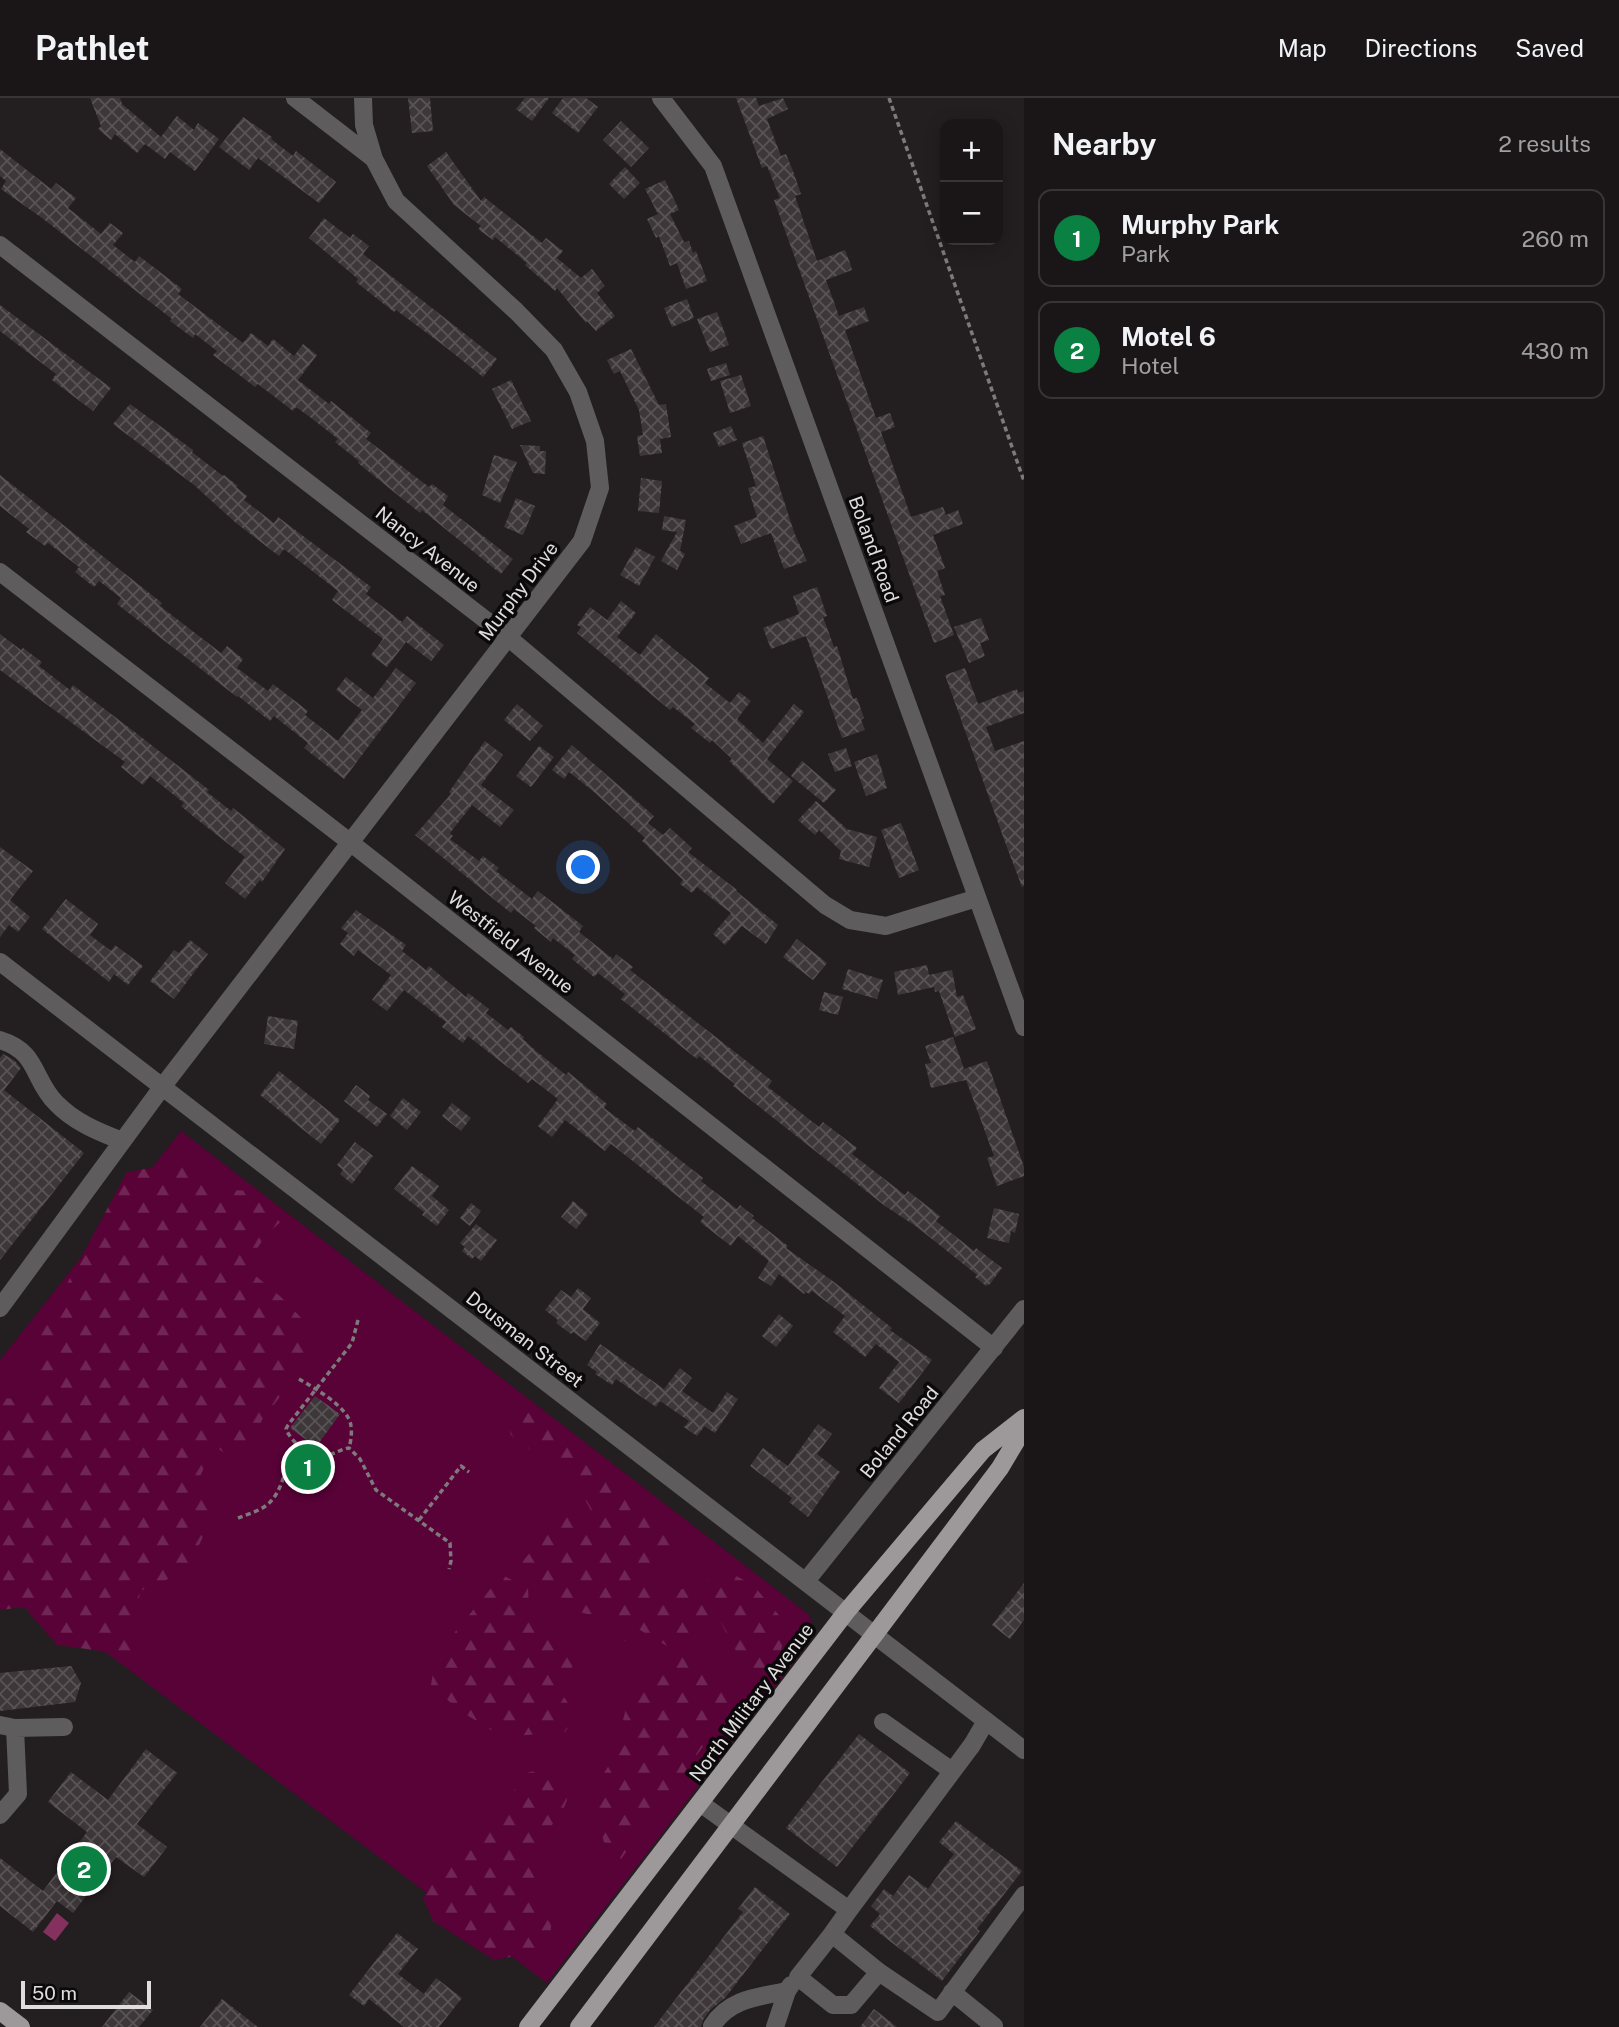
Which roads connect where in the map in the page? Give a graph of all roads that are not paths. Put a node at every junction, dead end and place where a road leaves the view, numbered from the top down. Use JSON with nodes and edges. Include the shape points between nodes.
{"nodes":[{"id":1,"x":295,"y":98,"type":"edge"},
{"id":2,"x":363,"y":98,"type":"edge"},
{"id":3,"x":660,"y":98,"type":"edge"},
{"id":4,"x":374,"y":159,"type":"junction"},
{"id":5,"x":0,"y":244,"type":"edge"},
{"id":6,"x":0,"y":572,"type":"edge"},
{"id":7,"x":509,"y":638,"type":"junction"},
{"id":8,"x":351,"y":843,"type":"junction"},
{"id":9,"x":978,"y":898,"type":"junction"},
{"id":10,"x":0,"y":962,"type":"edge"},
{"id":11,"x":1024,"y":1027,"type":"edge"},
{"id":12,"x":0,"y":1040,"type":"edge"},
{"id":13,"x":163,"y":1087,"type":"junction"},
{"id":14,"x":122,"y":1140,"type":"junction"},
{"id":15,"x":0,"y":1308,"type":"edge"},
{"id":16,"x":1024,"y":1308,"type":"edge"},
{"id":17,"x":994,"y":1348,"type":"junction"},
{"id":18,"x":1024,"y":1418,"type":"edge"},
{"id":19,"x":1024,"y":1428,"type":"edge"},
{"id":20,"x":806,"y":1581,"type":"junction"},
{"id":21,"x":846,"y":1612,"type":"junction"},
{"id":22,"x":875,"y":1635,"type":"junction"},
{"id":23,"x":986,"y":1721,"type":"junction"},
{"id":24,"x":883,"y":1722,"type":"dead end"},
{"id":25,"x":7,"y":1727,"type":"edge"},
{"id":26,"x":64,"y":1727,"type":"dead end"},
{"id":27,"x":1024,"y":1750,"type":"edge"},
{"id":28,"x":952,"y":1771,"type":"junction"},
{"id":29,"x":700,"y":1803,"type":"junction"},
{"id":30,"x":0,"y":1815,"type":"edge"},
{"id":31,"x":731,"y":1826,"type":"junction"},
{"id":32,"x":1024,"y":1895,"type":"edge"},
{"id":33,"x":849,"y":1910,"type":"junction"},
{"id":34,"x":832,"y":1934,"type":"junction"},
{"id":35,"x":879,"y":1972,"type":"junction"},
{"id":36,"x":792,"y":1984,"type":"junction"},
{"id":37,"x":952,"y":1992,"type":"junction"},
{"id":38,"x":0,"y":2011,"type":"edge"},
{"id":39,"x":939,"y":2020,"type":"edge"},
{"id":40,"x":712,"y":2026,"type":"edge"},
{"id":41,"x":994,"y":2026,"type":"edge"},
{"id":42,"x":21,"y":2027,"type":"edge"},
{"id":43,"x":528,"y":2027,"type":"edge"},
{"id":44,"x":579,"y":2027,"type":"edge"},
{"id":45,"x":775,"y":2027,"type":"edge"}],
"edges":[{"from":1,"to":4,"type":"street"},
{"from":2,"to":4,"type":"street","name":"Murphy Drive","via":[[364,125]]},
{"from":3,"to":9,"type":"street","name":"Boland Road","via":[[713,166]]},
{"from":4,"to":7,"type":"street","name":"Murphy Drive","via":[[396,201],[554,349],[578,392],[595,441],[600,488],[582,541]]},
{"from":5,"to":7,"type":"street","name":"Nancy Avenue"},
{"from":6,"to":8,"type":"street","name":"Westfield Avenue"},
{"from":7,"to":8,"type":"street","name":"Murphy Drive"},
{"from":7,"to":9,"type":"street","name":"Nancy Avenue","via":[[825,905],[850,920],[886,926]]},
{"from":8,"to":13,"type":"street","name":"Murphy Drive"},
{"from":8,"to":17,"type":"street","name":"Westfield Avenue"},
{"from":9,"to":11,"type":"street","name":"Boland Road"},
{"from":10,"to":13,"type":"street","name":"Dousman Street"},
{"from":12,"to":14,"type":"street","via":[[21,1049],[31,1060],[57,1104],[90,1128]]},
{"from":13,"to":14,"type":"street","name":"Murphy Drive"},
{"from":13,"to":20,"type":"street","name":"Dousman Street"},
{"from":14,"to":15,"type":"street","name":"Murphy Drive"},
{"from":16,"to":17,"type":"street","name":"Boland Road"},
{"from":17,"to":20,"type":"street","name":"Boland Road"},
{"from":18,"to":21,"type":"main road","name":"North Military Avenue","via":[[983,1450]]},
{"from":19,"to":22,"type":"main road","via":[[1000,1468]]},
{"from":20,"to":21,"type":"street","name":"Dousman Street"},
{"from":21,"to":22,"type":"street","name":"Dousman Street"},
{"from":21,"to":29,"type":"main road","name":"North Military Avenue"},
{"from":22,"to":23,"type":"street","name":"Dousman Street"},
{"from":22,"to":31,"type":"main road"},
{"from":23,"to":27,"type":"street","name":"Dousman Street"},
{"from":23,"to":28,"type":"street"},
{"from":24,"to":28,"type":"street"},
{"from":25,"to":26,"type":"street"},
{"from":25,"to":30,"type":"street","via":[[18,1794]]},
{"from":28,"to":33,"type":"street"},
{"from":29,"to":31,"type":"street"},
{"from":29,"to":43,"type":"main road","name":"North Military Avenue"},
{"from":31,"to":33,"type":"street"},
{"from":31,"to":44,"type":"main road"},
{"from":32,"to":37,"type":"street"},
{"from":33,"to":34,"type":"street"},
{"from":34,"to":35,"type":"street"},
{"from":34,"to":36,"type":"street"},
{"from":35,"to":36,"type":"street","via":[[851,2005],[833,2005]]},
{"from":35,"to":39,"type":"street"},
{"from":36,"to":40,"type":"street","via":[[732,2005]]},
{"from":36,"to":45,"type":"street"},
{"from":37,"to":39,"type":"street"},
{"from":37,"to":41,"type":"street"},
{"from":38,"to":42,"type":"main road"}]}
